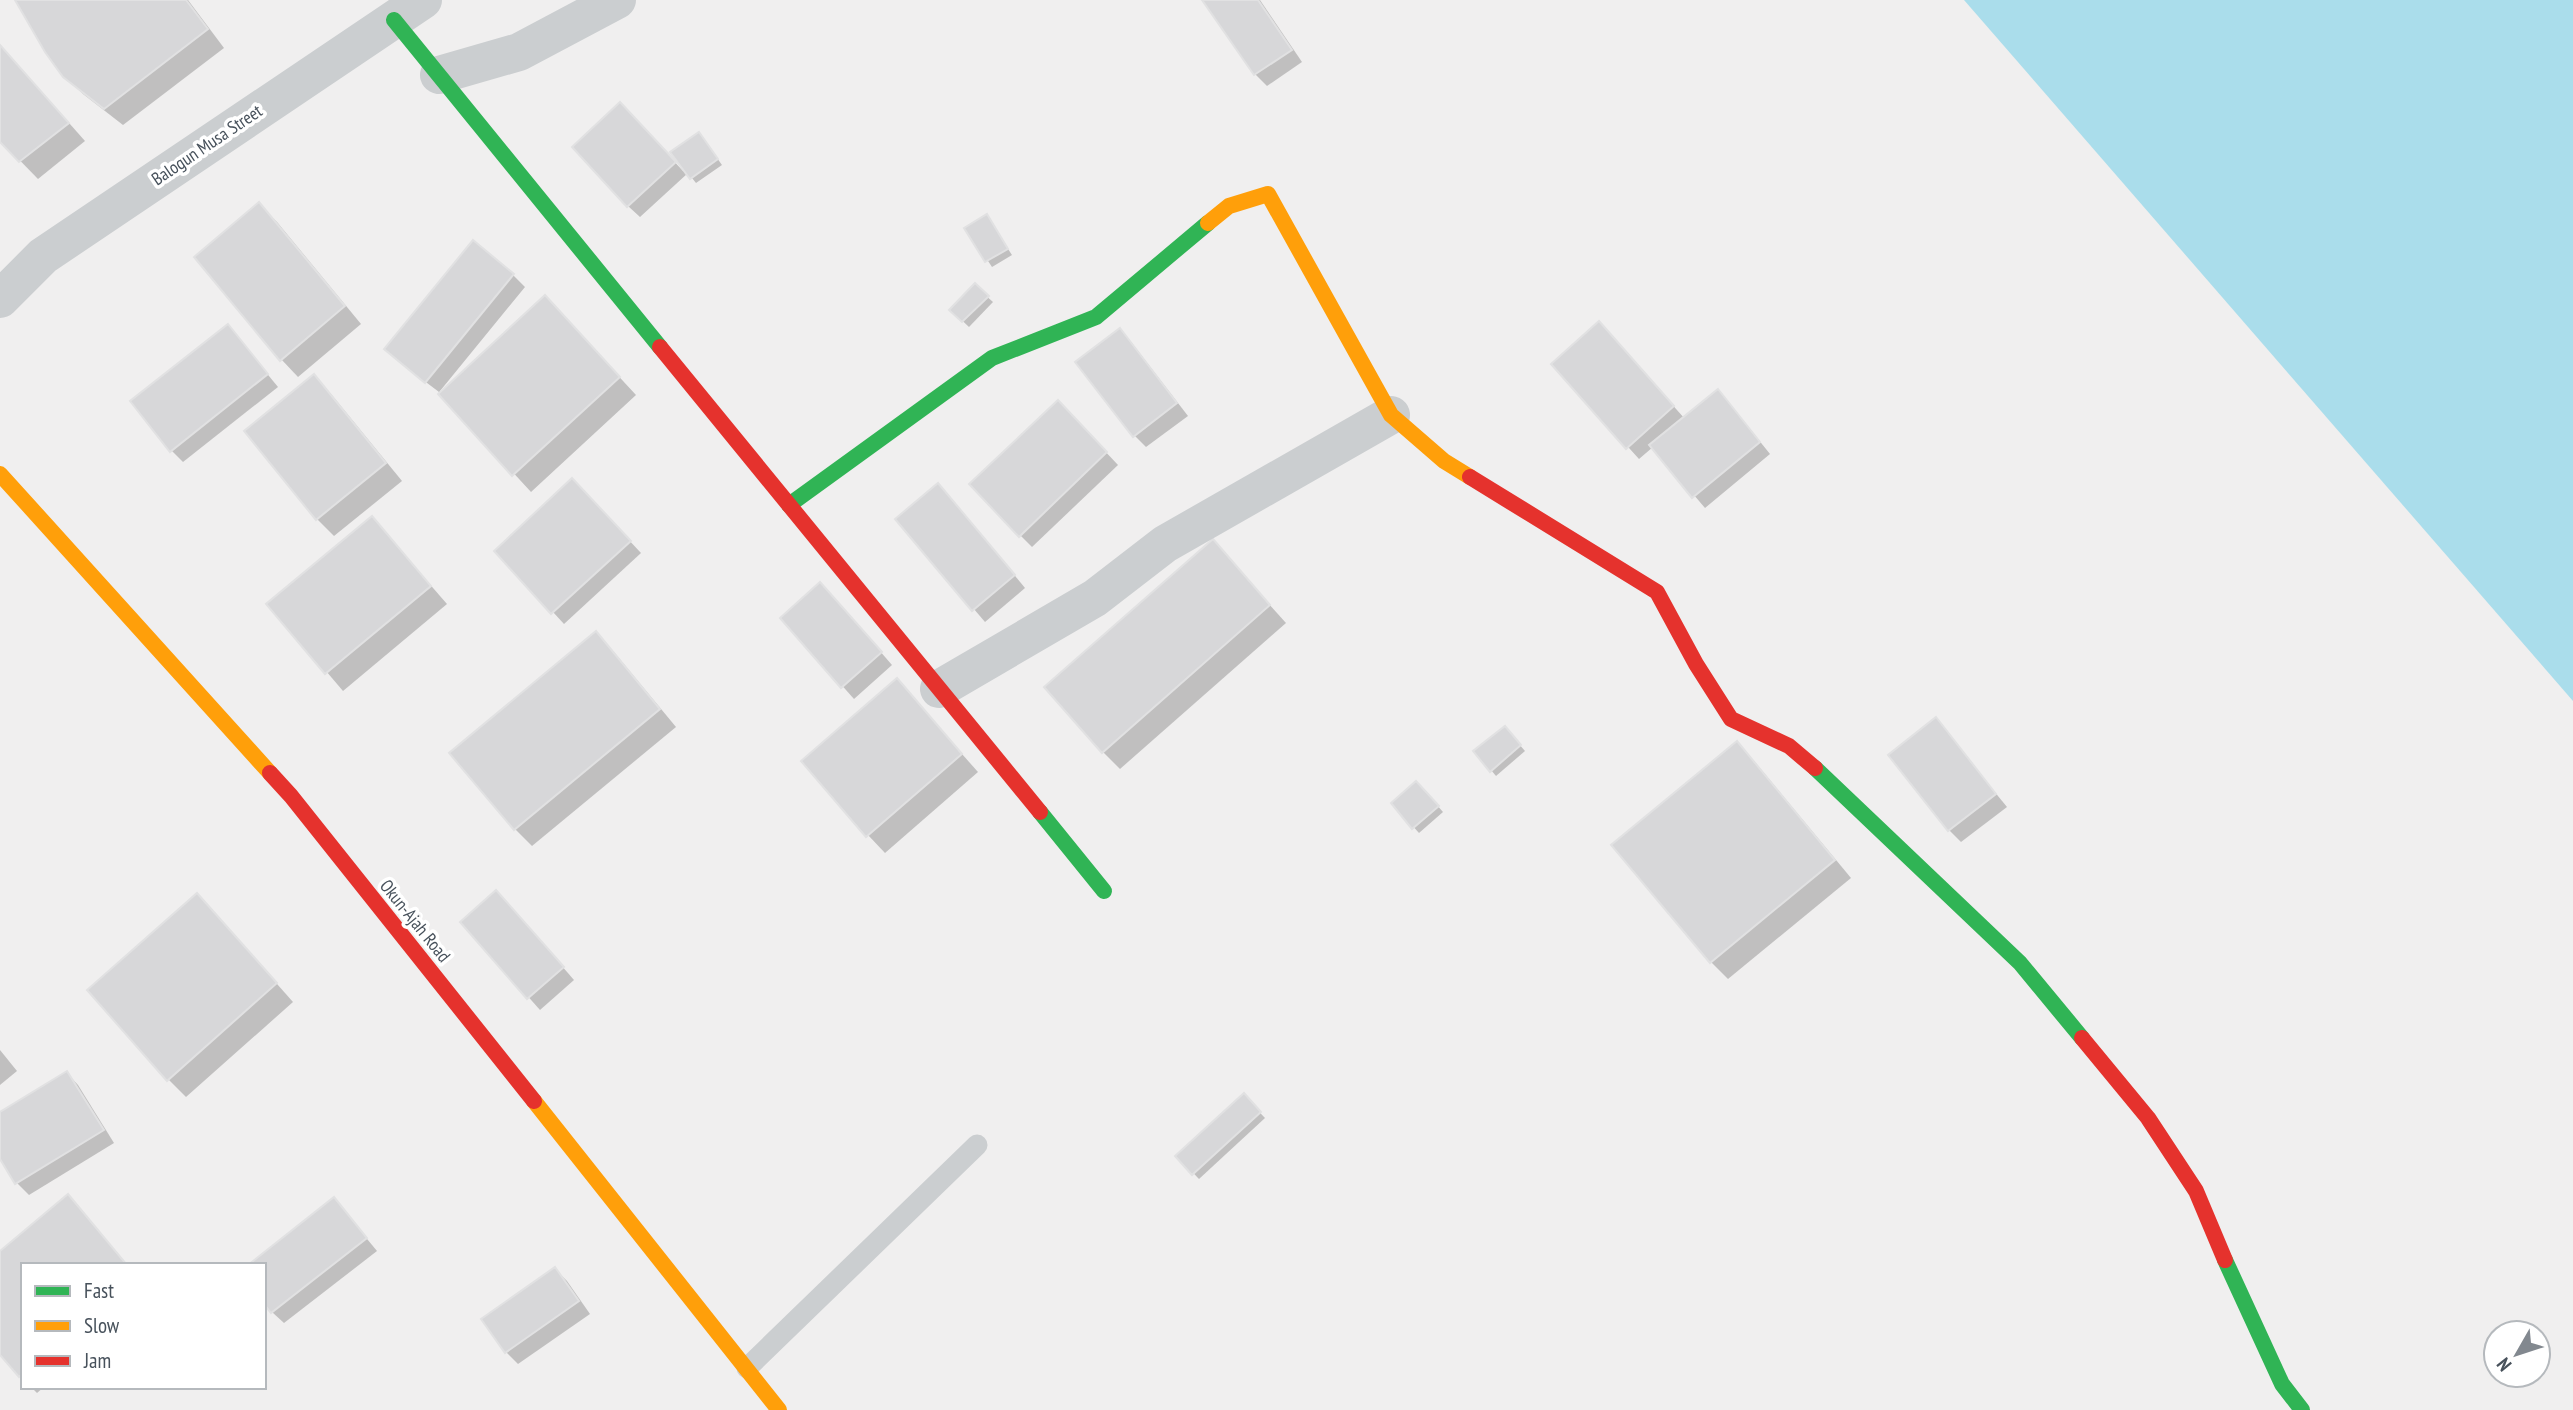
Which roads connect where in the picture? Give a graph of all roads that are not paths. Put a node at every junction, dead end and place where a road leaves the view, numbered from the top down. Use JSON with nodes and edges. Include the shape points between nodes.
{"nodes":[{"id":1,"x":617,"y":0,"type":"edge"},
{"id":2,"x":408,"y":10,"type":"edge"},
{"id":3,"x":439,"y":75,"type":"junction"},
{"id":4,"x":0,"y":299,"type":"edge"},
{"id":5,"x":1391,"y":415,"type":"junction"},
{"id":6,"x":0,"y":474,"type":"edge"},
{"id":7,"x":789,"y":505,"type":"junction"},
{"id":8,"x":939,"y":689,"type":"junction"},
{"id":9,"x":1104,"y":891,"type":"dead end"},
{"id":10,"x":976,"y":1145,"type":"dead end"},
{"id":11,"x":747,"y":1368,"type":"junction"},
{"id":12,"x":778,"y":1410,"type":"edge"},
{"id":13,"x":2302,"y":1410,"type":"edge"}],
"edges":[{"from":1,"to":3,"type":"street","via":[[519,52]]},
{"from":2,"to":3,"type":"street"},
{"from":2,"to":4,"type":"street","name":"Balogun Musa Street","via":[[43,256]]},
{"from":3,"to":7,"type":"street"},
{"from":5,"to":7,"type":"street","via":[[1268,194],[1228,206],[1096,317],[992,358]]},
{"from":5,"to":8,"type":"street","via":[[1165,544],[1095,598]]},
{"from":5,"to":13,"type":"street","via":[[1444,461],[1657,592],[1731,719],[1789,746],[2020,963],[2148,1118],[2196,1191],[2247,1312],[2282,1384]]},
{"from":6,"to":11,"type":"street","name":"Okun-Ajah Road","via":[[291,796]]},
{"from":7,"to":8,"type":"street"},
{"from":8,"to":9,"type":"street"},
{"from":10,"to":11,"type":"lane"},
{"from":11,"to":12,"type":"street","name":"Okun-Ajah Road"}]}
